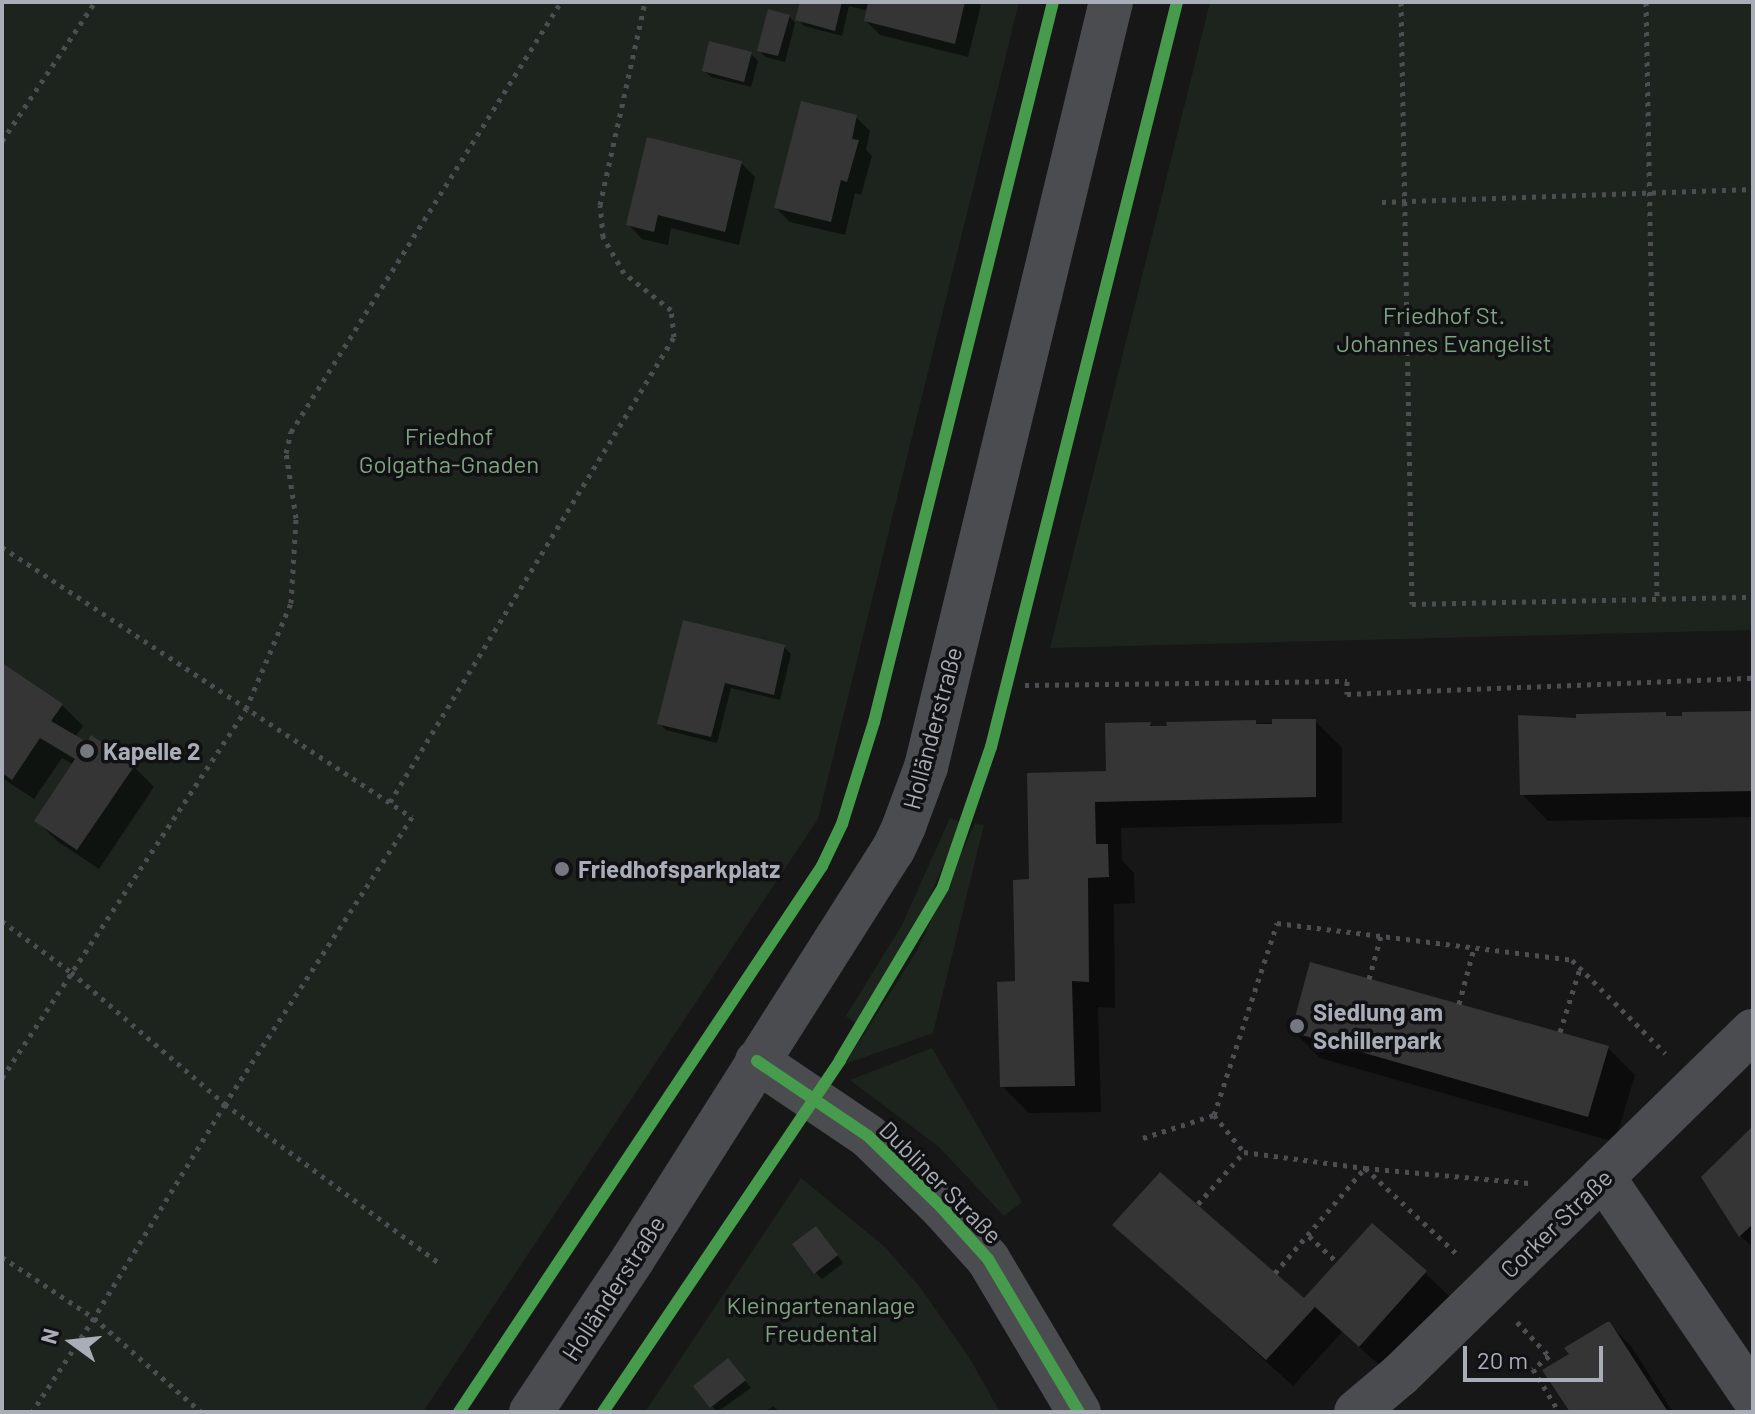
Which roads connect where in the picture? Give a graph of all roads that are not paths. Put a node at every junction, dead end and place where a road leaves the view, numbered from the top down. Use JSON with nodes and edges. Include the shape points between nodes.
{"nodes":[{"id":1,"x":1111,"y":2,"type":"edge"},
{"id":2,"x":1753,"y":1031,"type":"edge"},
{"id":3,"x":757,"y":1061,"type":"junction"},
{"id":4,"x":1603,"y":1177,"type":"junction"},
{"id":5,"x":1753,"y":1397,"type":"edge"},
{"id":6,"x":531,"y":1412,"type":"edge"},
{"id":7,"x":1079,"y":1412,"type":"edge"},
{"id":8,"x":1356,"y":1412,"type":"edge"}],
"edges":[{"from":1,"to":3,"type":"street","name":"Holländerstraße","via":[[926,767],[893,850]]},
{"from":2,"to":4,"type":"street","name":"Corker Straße"},
{"from":3,"to":6,"type":"street","name":"Holländerstraße"},
{"from":3,"to":7,"type":"street","name":"Dubliner Straße","via":[[868,1136],[942,1208],[988,1259]]},
{"from":4,"to":5,"type":"street"},
{"from":4,"to":8,"type":"street","name":"Corker Straße"}]}
